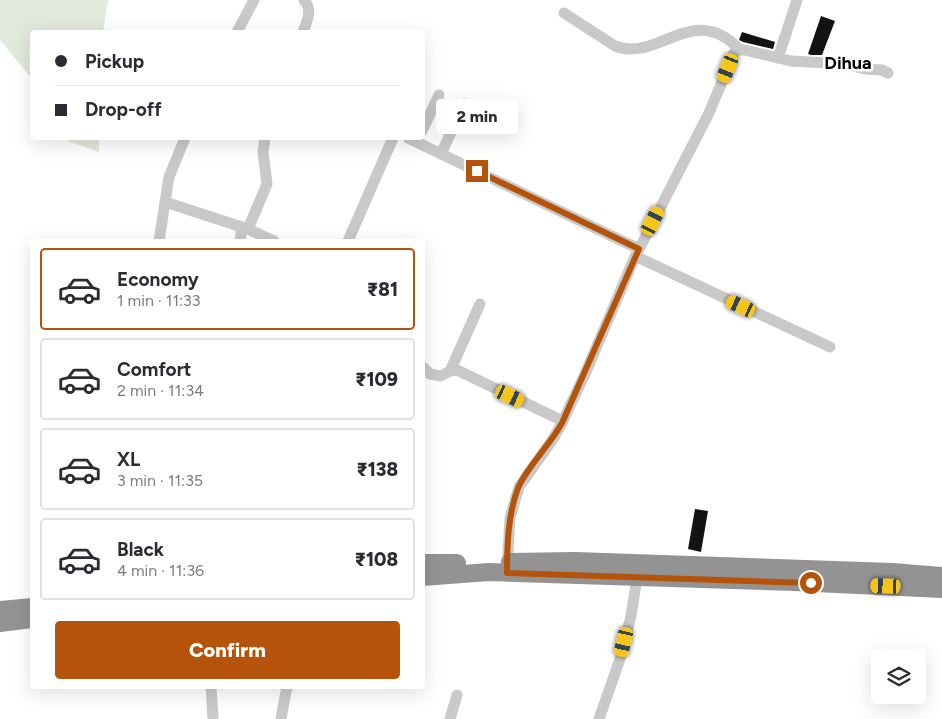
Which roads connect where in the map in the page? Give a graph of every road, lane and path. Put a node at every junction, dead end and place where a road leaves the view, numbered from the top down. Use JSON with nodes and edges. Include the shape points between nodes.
{"nodes":[{"id":1,"x":254,"y":0,"type":"edge"},
{"id":2,"x":304,"y":0,"type":"edge"},
{"id":3,"x":797,"y":0,"type":"edge"},
{"id":4,"x":564,"y":13,"type":"dead end"},
{"id":5,"x":239,"y":30,"type":"edge"},
{"id":6,"x":304,"y":30,"type":"edge"},
{"id":7,"x":740,"y":50,"type":"junction"},
{"id":8,"x":778,"y":58,"type":"junction"},
{"id":9,"x":888,"y":73,"type":"dead end"},
{"id":10,"x":439,"y":95,"type":"dead end"},
{"id":11,"x":464,"y":104,"type":"dead end"},
{"id":12,"x":425,"y":122,"type":"edge"},
{"id":13,"x":185,"y":140,"type":"edge"},
{"id":14,"x":266,"y":140,"type":"edge"},
{"id":15,"x":392,"y":140,"type":"edge"},
{"id":16,"x":421,"y":140,"type":"edge"},
{"id":17,"x":441,"y":154,"type":"junction"},
{"id":18,"x":166,"y":202,"type":"junction"},
{"id":19,"x":245,"y":228,"type":"junction"},
{"id":20,"x":159,"y":239,"type":"edge"},
{"id":21,"x":241,"y":239,"type":"edge"},
{"id":22,"x":270,"y":239,"type":"edge"},
{"id":23,"x":349,"y":239,"type":"edge"},
{"id":24,"x":637,"y":253,"type":"junction"},
{"id":25,"x":480,"y":304,"type":"dead end"},
{"id":26,"x":830,"y":347,"type":"dead end"},
{"id":27,"x":425,"y":369,"type":"edge"},
{"id":28,"x":450,"y":371,"type":"junction"},
{"id":29,"x":563,"y":421,"type":"junction"},
{"id":30,"x":425,"y":564,"type":"edge"},
{"id":31,"x":507,"y":568,"type":"junction"},
{"id":32,"x":638,"y":570,"type":"junction"},
{"id":33,"x":942,"y":576,"type":"edge"},
{"id":34,"x":425,"y":577,"type":"edge"},
{"id":35,"x":942,"y":589,"type":"edge"},
{"id":36,"x":30,"y":607,"type":"edge"},
{"id":37,"x":0,"y":610,"type":"edge"},
{"id":38,"x":30,"y":619,"type":"edge"},
{"id":39,"x":0,"y":623,"type":"edge"},
{"id":40,"x":211,"y":689,"type":"edge"},
{"id":41,"x":286,"y":689,"type":"edge"},
{"id":42,"x":456,"y":695,"type":"dead end"},
{"id":43,"x":213,"y":719,"type":"edge"},
{"id":44,"x":281,"y":719,"type":"edge"},
{"id":45,"x":450,"y":719,"type":"edge"},
{"id":46,"x":599,"y":719,"type":"edge"}],
"edges":[{"from":1,"to":5,"type":"street"},
{"from":2,"to":6,"type":"street","via":[[309,14]]},
{"from":3,"to":8,"type":"street"},
{"from":4,"to":7,"type":"street","via":[[624,50],[639,49],[675,33],[701,27],[724,34]]},
{"from":7,"to":8,"type":"street"},
{"from":7,"to":24,"type":"street","via":[[734,53],[709,113]]},
{"from":8,"to":9,"type":"street","via":[[844,64]]},
{"from":10,"to":12,"type":"street"},
{"from":11,"to":17,"type":"street"},
{"from":13,"to":18,"type":"street","via":[[170,177]]},
{"from":14,"to":19,"type":"street","via":[[263,152],[267,184]]},
{"from":15,"to":23,"type":"street"},
{"from":16,"to":17,"type":"street"},
{"from":17,"to":24,"type":"street"},
{"from":18,"to":19,"type":"street"},
{"from":18,"to":20,"type":"street"},
{"from":19,"to":21,"type":"street"},
{"from":19,"to":22,"type":"street"},
{"from":24,"to":26,"type":"street"},
{"from":24,"to":29,"type":"street"},
{"from":25,"to":28,"type":"street"},
{"from":27,"to":28,"type":"street","via":[[436,376],[444,376]]},
{"from":28,"to":29,"type":"street","via":[[456,370]]},
{"from":29,"to":31,"type":"street","via":[[519,487],[510,518]]},
{"from":30,"to":31,"type":"highway"},
{"from":31,"to":32,"type":"highway","via":[[575,561]]},
{"from":31,"to":34,"type":"highway"},
{"from":32,"to":33,"type":"highway","via":[[892,572]]},
{"from":32,"to":35,"type":"highway"},
{"from":32,"to":46,"type":"street","via":[[622,656]]},
{"from":36,"to":37,"type":"highway"},
{"from":38,"to":39,"type":"highway"},
{"from":40,"to":43,"type":"street"},
{"from":41,"to":44,"type":"street"},
{"from":42,"to":45,"type":"street"}]}
